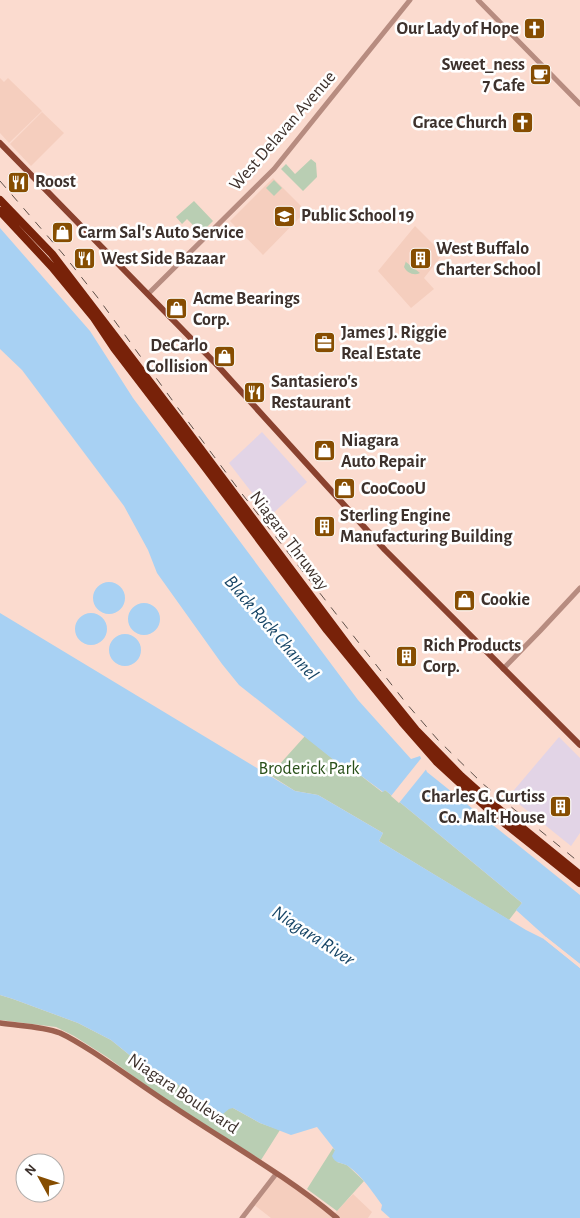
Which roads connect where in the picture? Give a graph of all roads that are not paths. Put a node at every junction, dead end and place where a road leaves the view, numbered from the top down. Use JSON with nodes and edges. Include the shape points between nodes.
{"nodes":[{"id":1,"x":410,"y":0,"type":"edge"},
{"id":2,"x":478,"y":0,"type":"edge"},
{"id":3,"x":580,"y":104,"type":"edge"},
{"id":4,"x":0,"y":143,"type":"edge"},
{"id":5,"x":0,"y":200,"type":"edge"},
{"id":6,"x":0,"y":211,"type":"edge"},
{"id":7,"x":148,"y":294,"type":"junction"},
{"id":8,"x":580,"y":588,"type":"edge"},
{"id":9,"x":503,"y":669,"type":"junction"},
{"id":10,"x":580,"y":745,"type":"edge"},
{"id":11,"x":429,"y":748,"type":"junction"},
{"id":12,"x":440,"y":759,"type":"junction"},
{"id":13,"x":580,"y":875,"type":"edge"},
{"id":14,"x":580,"y":883,"type":"edge"},
{"id":15,"x":0,"y":1024,"type":"edge"},
{"id":16,"x":276,"y":1174,"type":"junction"},
{"id":17,"x":242,"y":1218,"type":"edge"},
{"id":18,"x":337,"y":1218,"type":"edge"}],
"edges":[{"from":1,"to":7,"type":"street","name":"West Delavan Avenue","via":[[274,170]]},
{"from":2,"to":3,"type":"street"},
{"from":4,"to":7,"type":"main road"},
{"from":5,"to":11,"type":"highway","name":"Niagara Thruway","via":[[52,254]]},
{"from":6,"to":11,"type":"highway","name":"Niagara Thruway","via":[[94,318],[327,630],[396,716]]},
{"from":7,"to":9,"type":"main road","via":[[237,386],[374,538]]},
{"from":8,"to":9,"type":"street"},
{"from":9,"to":10,"type":"main road"},
{"from":11,"to":12,"type":"highway","name":"Niagara Thruway"},
{"from":12,"to":13,"type":"highway","name":"Niagara Thruway"},
{"from":12,"to":14,"type":"highway","name":"Niagara Thruway","via":[[498,818]]},
{"from":15,"to":16,"type":"main road","name":"Niagara Boulevard","via":[[43,1029],[69,1037]]},
{"from":16,"to":17,"type":"street"},
{"from":16,"to":18,"type":"main road","name":"Niagara Boulevard"}]}
